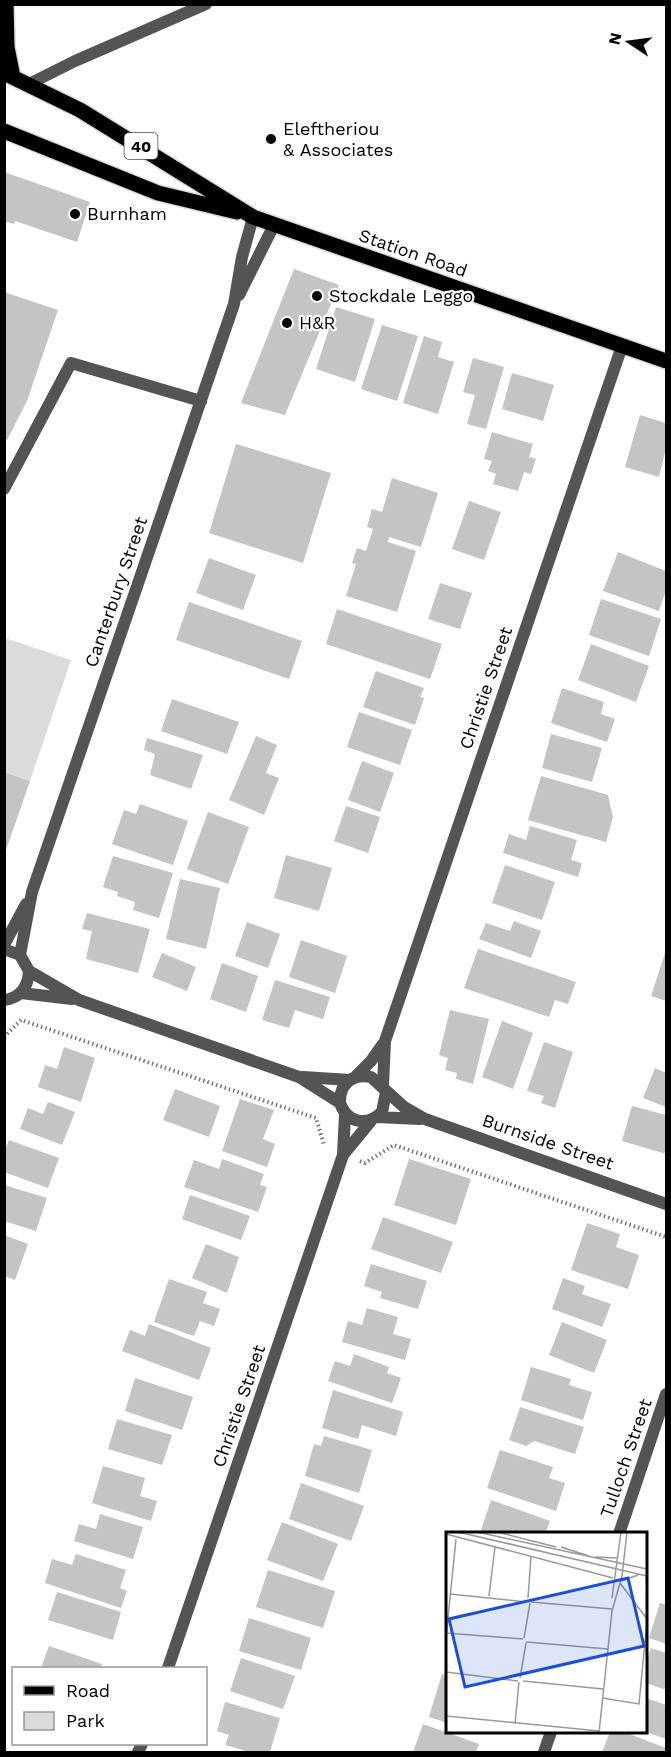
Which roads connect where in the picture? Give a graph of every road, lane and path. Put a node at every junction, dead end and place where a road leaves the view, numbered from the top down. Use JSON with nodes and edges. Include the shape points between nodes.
{"nodes":[{"id":1,"x":6,"y":4,"type":"edge"},
{"id":2,"x":206,"y":4,"type":"edge"},
{"id":3,"x":9,"y":75,"type":"edge"},
{"id":4,"x":29,"y":84,"type":"junction"},
{"id":5,"x":4,"y":131,"type":"edge"},
{"id":6,"x":251,"y":216,"type":"junction"},
{"id":7,"x":274,"y":225,"type":"junction"},
{"id":8,"x":234,"y":304,"type":"junction"},
{"id":9,"x":622,"y":346,"type":"junction"},
{"id":10,"x":666,"y":361,"type":"edge"},
{"id":11,"x":201,"y":400,"type":"junction"},
{"id":12,"x":4,"y":489,"type":"edge"},
{"id":13,"x":32,"y":892,"type":"junction"},
{"id":14,"x":4,"y":945,"type":"edge"},
{"id":15,"x":4,"y":949,"type":"edge"},
{"id":16,"x":20,"y":955,"type":"junction"},
{"id":17,"x":29,"y":971,"type":"junction"},
{"id":18,"x":21,"y":993,"type":"junction"},
{"id":19,"x":5,"y":1000,"type":"edge"},
{"id":20,"x":79,"y":1000,"type":"junction"},
{"id":21,"x":4,"y":1037,"type":"edge"},
{"id":22,"x":385,"y":1041,"type":"junction"},
{"id":23,"x":299,"y":1077,"type":"junction"},
{"id":24,"x":353,"y":1078,"type":"junction"},
{"id":25,"x":384,"y":1089,"type":"junction"},
{"id":26,"x":343,"y":1108,"type":"junction"},
{"id":27,"x":374,"y":1119,"type":"junction"},
{"id":28,"x":425,"y":1119,"type":"junction"},
{"id":29,"x":343,"y":1155,"type":"junction"},
{"id":30,"x":664,"y":1201,"type":"edge"},
{"id":31,"x":666,"y":1238,"type":"edge"},
{"id":32,"x":666,"y":1394,"type":"edge"},
{"id":33,"x":619,"y":1532,"type":"edge"},
{"id":34,"x":168,"y":1667,"type":"edge"},
{"id":35,"x":550,"y":1733,"type":"edge"},
{"id":36,"x":544,"y":1752,"type":"edge"}],
"edges":[{"from":1,"to":3,"type":"main road"},
{"from":2,"to":4,"type":"street"},
{"from":3,"to":4,"type":"main road","name":"Station Road","number":"40"},
{"from":4,"to":6,"type":"main road","name":"Station Road","number":"40","via":[[146,150]]},
{"from":5,"to":6,"type":"main road","name":"Station Road","number":"40","via":[[158,194]]},
{"from":6,"to":7,"type":"main road","name":"Station Road","number":"40"},
{"from":6,"to":8,"type":"street","name":"Canterbury Street"},
{"from":7,"to":8,"type":"street","name":"Canterbury Street"},
{"from":7,"to":9,"type":"main road","name":"Station Road","number":"40"},
{"from":8,"to":11,"type":"street","name":"Canterbury Street"},
{"from":9,"to":10,"type":"main road","name":"Station Road","number":"40"},
{"from":9,"to":22,"type":"street","name":"Christie Street"},
{"from":11,"to":12,"type":"street","via":[[71,363]]},
{"from":11,"to":13,"type":"street","name":"Canterbury Street"},
{"from":13,"to":14,"type":"street","name":"Canterbury Street"},
{"from":13,"to":16,"type":"street","name":"Canterbury Street"},
{"from":15,"to":16,"type":"street"},
{"from":16,"to":17,"type":"street"},
{"from":17,"to":18,"type":"street"},
{"from":17,"to":20,"type":"street"},
{"from":18,"to":19,"type":"street"},
{"from":18,"to":20,"type":"street"},
{"from":20,"to":23,"type":"street"},
{"from":21,"to":29,"type":"path","via":[[21,1020],[315,1118],[325,1148]]},
{"from":22,"to":24,"type":"street","name":"Christie Street","via":[[372,1061]]},
{"from":22,"to":25,"type":"street","name":"Christie Street"},
{"from":23,"to":24,"type":"street"},
{"from":23,"to":26,"type":"street"},
{"from":24,"to":25,"type":"street","via":[[371,1077]]},
{"from":24,"to":26,"type":"street","via":[[342,1090]]},
{"from":25,"to":27,"type":"street","via":[[385,1106]]},
{"from":25,"to":28,"type":"street","name":"Burnside Street"},
{"from":26,"to":27,"type":"street","via":[[357,1121]]},
{"from":26,"to":29,"type":"street","name":"Christie Street"},
{"from":27,"to":28,"type":"street","name":"Burnside Street"},
{"from":27,"to":29,"type":"street","name":"Christie Street"},
{"from":28,"to":30,"type":"street","name":"Burnside Street"},
{"from":29,"to":31,"type":"path","via":[[365,1163],[394,1145]]},
{"from":29,"to":34,"type":"street","name":"Christie Street"},
{"from":32,"to":33,"type":"street","name":"Tulloch Street"},
{"from":35,"to":36,"type":"street"}]}
